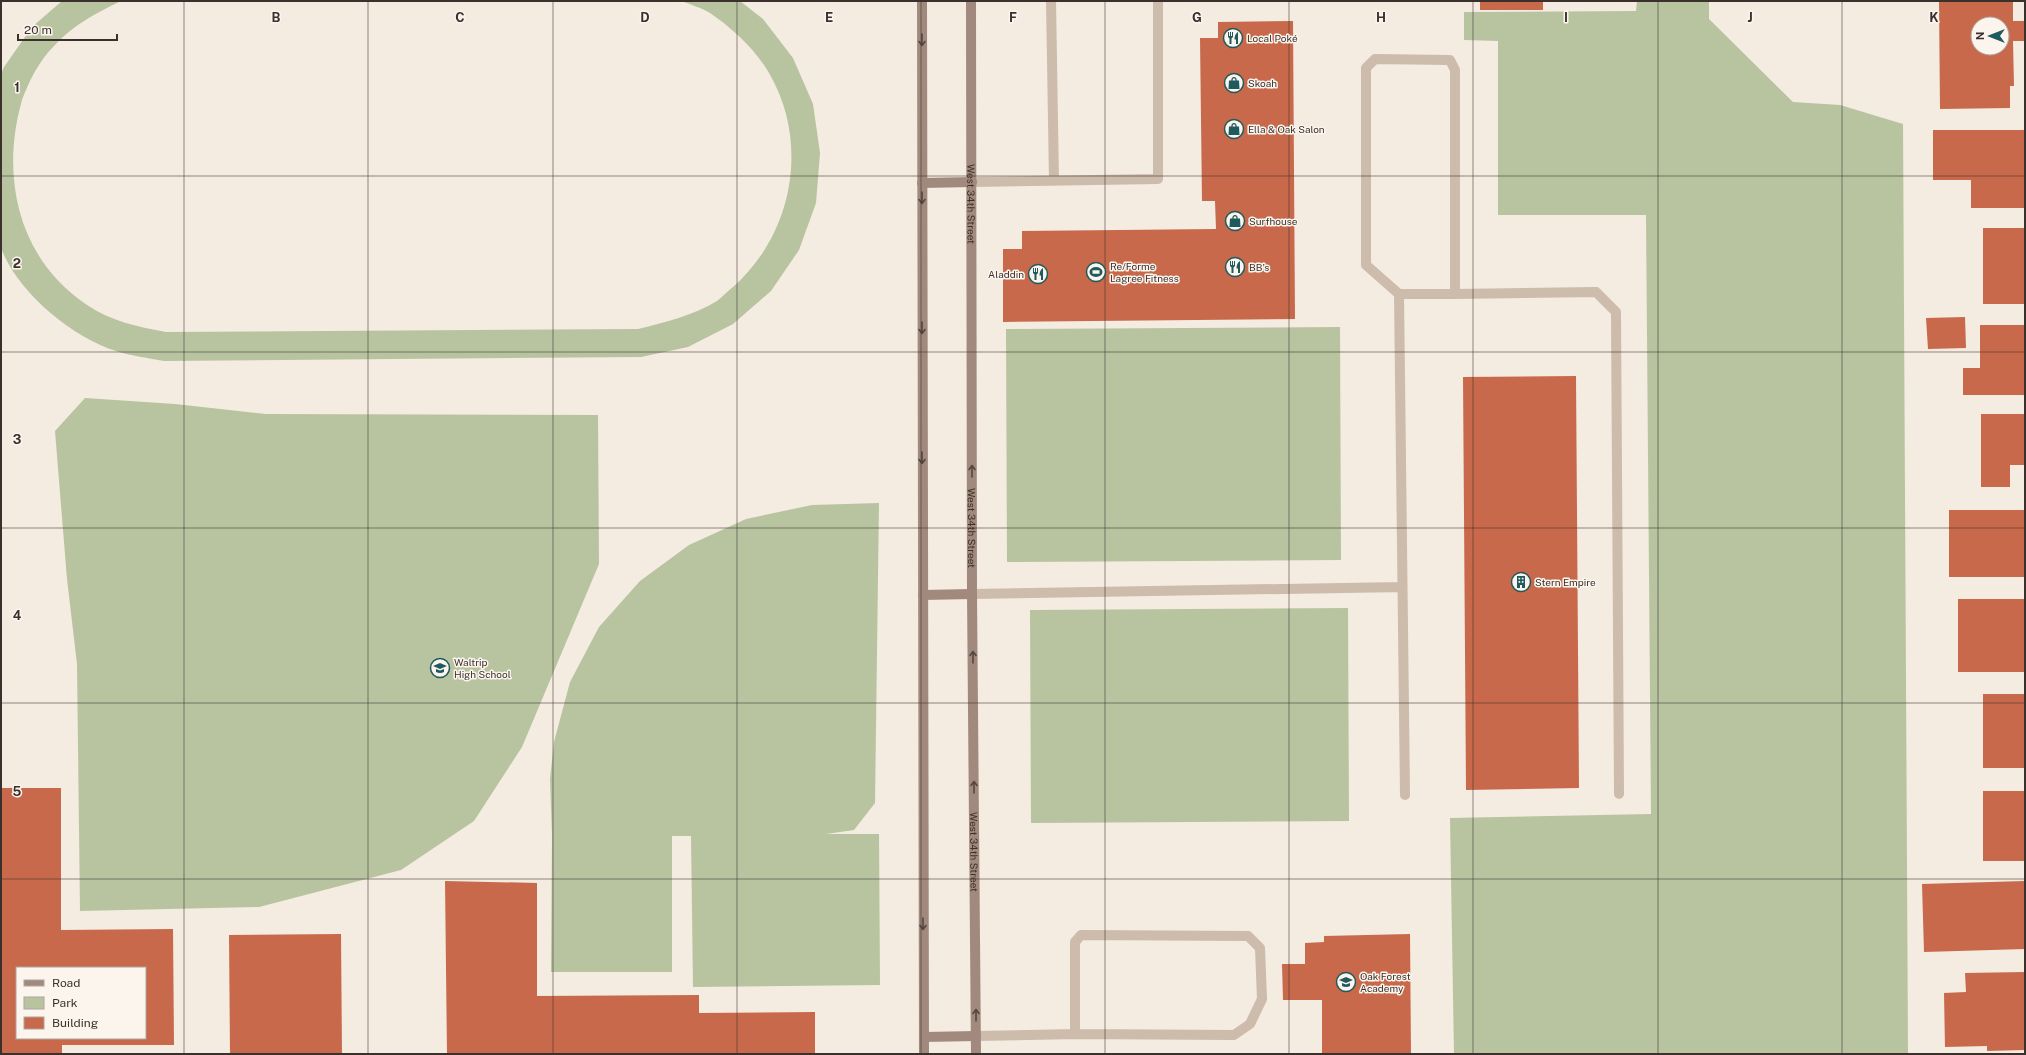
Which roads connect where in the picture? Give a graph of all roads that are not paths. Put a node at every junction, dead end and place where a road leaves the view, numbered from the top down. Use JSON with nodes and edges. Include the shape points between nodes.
{"nodes":[{"id":1,"x":922,"y":1,"type":"edge"},
{"id":2,"x":971,"y":1,"type":"edge"},
{"id":3,"x":1051,"y":1,"type":"edge"},
{"id":4,"x":1158,"y":1,"type":"edge"},
{"id":5,"x":1054,"y":181,"type":"junction"},
{"id":6,"x":972,"y":182,"type":"junction"},
{"id":7,"x":922,"y":183,"type":"junction"},
{"id":8,"x":1399,"y":294,"type":"junction"},
{"id":9,"x":1455,"y":294,"type":"junction"},
{"id":10,"x":1402,"y":588,"type":"junction"},
{"id":11,"x":972,"y":594,"type":"junction"},
{"id":12,"x":923,"y":595,"type":"junction"},
{"id":13,"x":1619,"y":794,"type":"dead end"},
{"id":14,"x":1405,"y":795,"type":"dead end"},
{"id":15,"x":1075,"y":1034,"type":"junction"},
{"id":16,"x":976,"y":1036,"type":"junction"},
{"id":17,"x":924,"y":1037,"type":"junction"},
{"id":18,"x":924,"y":1054,"type":"edge"},
{"id":19,"x":976,"y":1054,"type":"edge"}],
"edges":[{"from":1,"to":7,"type":"main road","one_way":true},
{"from":2,"to":6,"type":"main road","name":"West 34th Street"},
{"from":3,"to":5,"type":"lane"},
{"from":4,"to":5,"type":"lane","via":[[1158,179]]},
{"from":5,"to":6,"type":"lane"},
{"from":6,"to":7,"type":"main road"},
{"from":11,"to":6,"type":"main road","name":"West 34th Street","one_way":true},
{"from":7,"to":12,"type":"main road","one_way":true},
{"from":8,"to":9,"type":"lane"},
{"from":8,"to":9,"type":"lane","via":[[1366,265],[1366,68],[1375,59],[1450,60],[1455,70]]},
{"from":8,"to":10,"type":"lane"},
{"from":9,"to":13,"type":"lane","via":[[1596,292],[1616,312]]},
{"from":10,"to":11,"type":"lane"},
{"from":10,"to":14,"type":"lane"},
{"from":11,"to":12,"type":"main road"},
{"from":16,"to":11,"type":"main road","name":"West 34th Street","one_way":true},
{"from":12,"to":17,"type":"main road","one_way":true},
{"from":15,"to":15,"type":"lane","via":[[1234,1034],[1250,1024],[1262,999],[1260,948],[1248,936],[1081,935],[1075,942]]},
{"from":15,"to":16,"type":"lane"},
{"from":16,"to":17,"type":"main road"},
{"from":16,"to":19,"type":"main road","name":"West 34th Street"},
{"from":17,"to":18,"type":"main road"}]}
